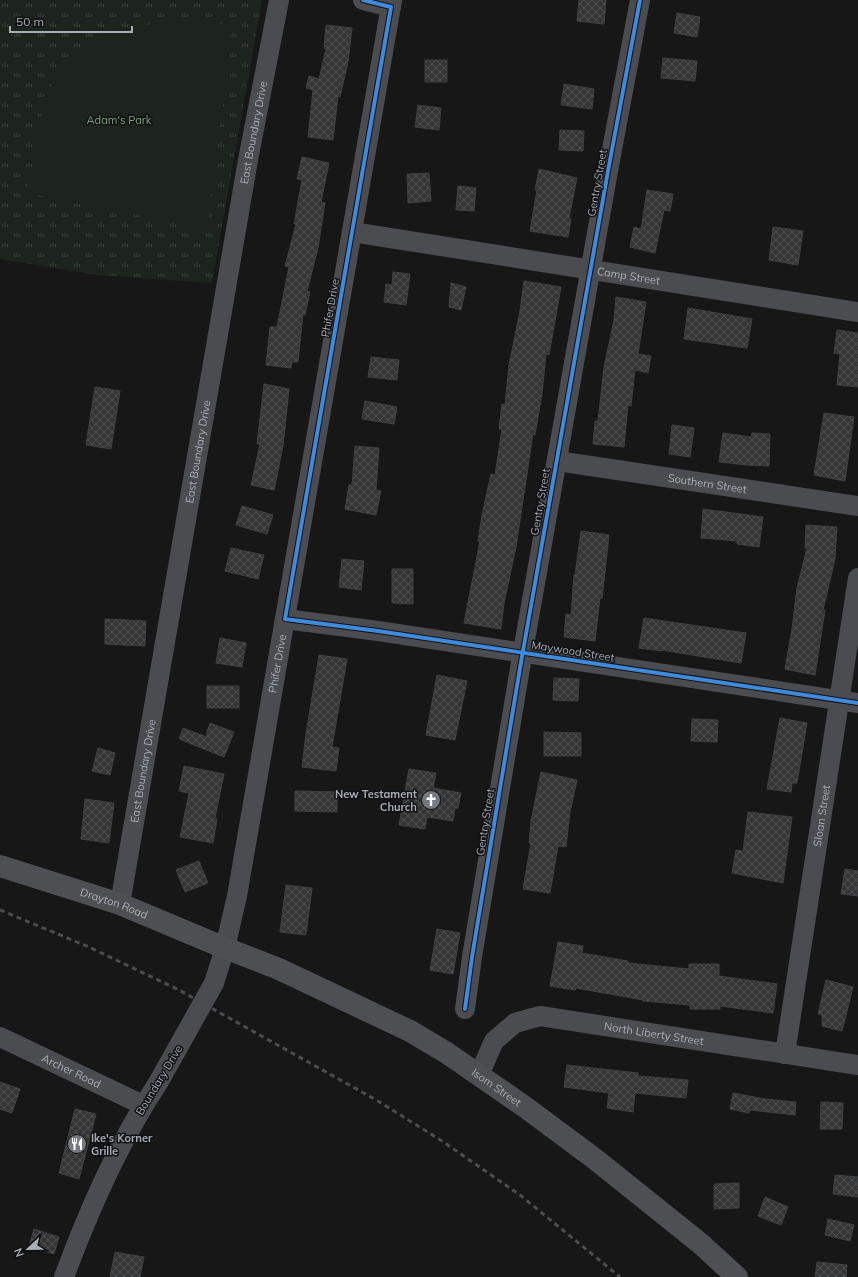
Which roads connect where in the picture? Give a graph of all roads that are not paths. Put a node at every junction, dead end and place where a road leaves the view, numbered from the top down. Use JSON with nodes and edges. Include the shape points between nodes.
{"nodes":[{"id":1,"x":279,"y":0,"type":"edge"},
{"id":2,"x":363,"y":0,"type":"edge"},
{"id":3,"x":640,"y":0,"type":"edge"},
{"id":4,"x":391,"y":3,"type":"edge"},
{"id":5,"x":352,"y":232,"type":"junction"},
{"id":6,"x":590,"y":270,"type":"junction"},
{"id":7,"x":858,"y":312,"type":"edge"},
{"id":8,"x":557,"y":461,"type":"junction"},
{"id":9,"x":858,"y":506,"type":"edge"},
{"id":10,"x":858,"y":578,"type":"edge"},
{"id":11,"x":285,"y":619,"type":"junction"},
{"id":12,"x":522,"y":652,"type":"junction"},
{"id":13,"x":849,"y":701,"type":"edge"},
{"id":14,"x":0,"y":866,"type":"edge"},
{"id":15,"x":120,"y":904,"type":"junction"},
{"id":16,"x":224,"y":948,"type":"junction"},
{"id":17,"x":465,"y":1009,"type":"dead end"},
{"id":18,"x":0,"y":1037,"type":"edge"},
{"id":19,"x":785,"y":1054,"type":"junction"},
{"id":20,"x":858,"y":1065,"type":"edge"},
{"id":21,"x":478,"y":1075,"type":"junction"},
{"id":22,"x":143,"y":1106,"type":"junction"},
{"id":23,"x":64,"y":1277,"type":"edge"},
{"id":24,"x":736,"y":1277,"type":"edge"}],
"edges":[{"from":1,"to":15,"type":"street","name":"East Boundary Drive","via":[[245,176]]},
{"from":2,"to":4,"type":"street"},
{"from":3,"to":6,"type":"street","name":"Gentry Street"},
{"from":4,"to":5,"type":"street","name":"Phifer Drive"},
{"from":5,"to":6,"type":"street","name":"Camp Street"},
{"from":5,"to":11,"type":"street","name":"Phifer Drive"},
{"from":6,"to":7,"type":"street","name":"Camp Street"},
{"from":6,"to":8,"type":"street","name":"Gentry Street"},
{"from":8,"to":9,"type":"street","name":"Southern Street"},
{"from":8,"to":12,"type":"street","name":"Gentry Street"},
{"from":10,"to":13,"type":"street","name":"Sloan Street"},
{"from":11,"to":12,"type":"street","name":"Maywood Street"},
{"from":11,"to":16,"type":"street","name":"Phifer Drive","via":[[237,896]]},
{"from":12,"to":13,"type":"street","name":"Maywood Street"},
{"from":12,"to":17,"type":"street","name":"Gentry Street"},
{"from":13,"to":19,"type":"street","name":"Sloan Street"},
{"from":14,"to":15,"type":"main road","name":"Drayton Road"},
{"from":15,"to":16,"type":"main road","name":"Drayton Road"},
{"from":16,"to":21,"type":"main road","name":"Isom Street","via":[[279,969],[410,1031]]},
{"from":16,"to":22,"type":"street","name":"Boundary Drive","bridge":true,"via":[[214,984]]},
{"from":18,"to":22,"type":"street","name":"Archer Road"},
{"from":19,"to":20,"type":"street","name":"North Liberty Street"},
{"from":19,"to":21,"type":"street","name":"North Liberty Street","via":[[540,1016],[515,1024],[494,1041]]},
{"from":21,"to":24,"type":"main road","name":"Isom Street","via":[[525,1106],[595,1159],[701,1244]]},
{"from":22,"to":23,"type":"street","name":"Boundary Drive","via":[[106,1176]]}]}
